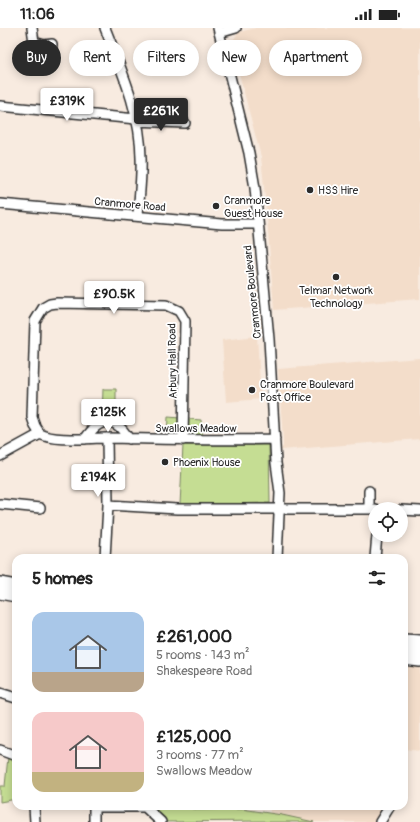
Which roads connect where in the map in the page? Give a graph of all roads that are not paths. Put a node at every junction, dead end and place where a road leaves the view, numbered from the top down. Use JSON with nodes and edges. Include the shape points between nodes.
{"nodes":[{"id":1,"x":32,"y":28,"type":"edge"},
{"id":2,"x":105,"y":28,"type":"edge"},
{"id":3,"x":236,"y":28,"type":"edge"},
{"id":4,"x":218,"y":30,"type":"edge"},
{"id":5,"x":34,"y":40,"type":"edge"},
{"id":6,"x":0,"y":106,"type":"edge"},
{"id":7,"x":136,"y":120,"type":"junction"},
{"id":8,"x":185,"y":123,"type":"dead end"},
{"id":9,"x":0,"y":204,"type":"edge"},
{"id":10,"x":138,"y":216,"type":"junction"},
{"id":11,"x":258,"y":224,"type":"junction"},
{"id":12,"x":40,"y":434,"type":"junction"},
{"id":13,"x":107,"y":438,"type":"junction"},
{"id":14,"x":85,"y":439,"type":"junction"},
{"id":15,"x":275,"y":439,"type":"junction"},
{"id":16,"x":129,"y":440,"type":"junction"},
{"id":17,"x":183,"y":440,"type":"junction"},
{"id":18,"x":1,"y":453,"type":"edge"},
{"id":19,"x":369,"y":491,"type":"dead end"},
{"id":20,"x":371,"y":502,"type":"edge"},
{"id":21,"x":0,"y":504,"type":"edge"},
{"id":22,"x":108,"y":506,"type":"junction"},
{"id":23,"x":40,"y":508,"type":"dead end"},
{"id":24,"x":280,"y":509,"type":"junction"},
{"id":25,"x":368,"y":509,"type":"edge"},
{"id":26,"x":408,"y":510,"type":"edge"},
{"id":27,"x":420,"y":511,"type":"edge"},
{"id":28,"x":376,"y":542,"type":"edge"},
{"id":29,"x":105,"y":554,"type":"edge"},
{"id":30,"x":277,"y":554,"type":"edge"},
{"id":31,"x":375,"y":554,"type":"edge"},
{"id":32,"x":0,"y":582,"type":"edge"},
{"id":33,"x":12,"y":584,"type":"edge"},
{"id":34,"x":0,"y":592,"type":"edge"},
{"id":35,"x":12,"y":594,"type":"edge"},
{"id":36,"x":0,"y":599,"type":"edge"},
{"id":37,"x":12,"y":600,"type":"edge"},
{"id":38,"x":408,"y":639,"type":"edge"},
{"id":39,"x":420,"y":640,"type":"edge"},
{"id":40,"x":408,"y":648,"type":"edge"},
{"id":41,"x":420,"y":650,"type":"edge"},
{"id":42,"x":408,"y":658,"type":"edge"},
{"id":43,"x":420,"y":660,"type":"edge"},
{"id":44,"x":0,"y":693,"type":"edge"},
{"id":45,"x":12,"y":697,"type":"edge"},
{"id":46,"x":0,"y":750,"type":"edge"},
{"id":47,"x":12,"y":754,"type":"edge"},
{"id":48,"x":34,"y":810,"type":"edge"},
{"id":49,"x":94,"y":810,"type":"edge"},
{"id":50,"x":148,"y":810,"type":"edge"},
{"id":51,"x":388,"y":810,"type":"edge"},
{"id":52,"x":35,"y":822,"type":"edge"},
{"id":53,"x":94,"y":822,"type":"edge"},
{"id":54,"x":161,"y":822,"type":"edge"},
{"id":55,"x":380,"y":822,"type":"edge"}],
"edges":[{"from":1,"to":5,"type":"street"},
{"from":2,"to":7,"type":"street","via":[[126,80]]},
{"from":3,"to":4,"type":"street"},
{"from":4,"to":11,"type":"street","name":"Cranmore Boulevard","via":[[251,158]]},
{"from":6,"to":7,"type":"street"},
{"from":7,"to":8,"type":"street"},
{"from":7,"to":10,"type":"street","via":[[142,157]]},
{"from":9,"to":10,"type":"street","name":"Cranmore Road"},
{"from":10,"to":11,"type":"street","name":"Cranmore Road","via":[[222,224]]},
{"from":11,"to":15,"type":"street","name":"Cranmore Boulevard"},
{"from":12,"to":14,"type":"street","name":"Swallows Meadow","via":[[46,437]]},
{"from":12,"to":17,"type":"street","name":"Arbury Hall Road","via":[[32,417],[33,368],[35,321],[43,308],[57,303],[166,305],[179,311],[185,321]]},
{"from":12,"to":18,"type":"street"},
{"from":13,"to":14,"type":"street","name":"Swallows Meadow"},
{"from":13,"to":16,"type":"street","name":"Swallows Meadow"},
{"from":13,"to":22,"type":"street"},
{"from":14,"to":16,"type":"street","via":[[92,429],[103,422],[112,422],[118,425]]},
{"from":15,"to":17,"type":"street","name":"Swallows Meadow"},
{"from":15,"to":24,"type":"street","name":"Cranmore Boulevard"},
{"from":16,"to":17,"type":"street","name":"Swallows Meadow"},
{"from":19,"to":20,"type":"street"},
{"from":21,"to":23,"type":"street"},
{"from":22,"to":24,"type":"street"},
{"from":22,"to":29,"type":"street"},
{"from":24,"to":25,"type":"street"},
{"from":24,"to":30,"type":"street","name":"Cranmore Boulevard"},
{"from":26,"to":27,"type":"street"},
{"from":28,"to":31,"type":"street"},
{"from":32,"to":33,"type":"street"},
{"from":34,"to":35,"type":"highway"},
{"from":36,"to":37,"type":"highway"},
{"from":38,"to":39,"type":"street"},
{"from":40,"to":41,"type":"highway"},
{"from":42,"to":43,"type":"highway"},
{"from":44,"to":45,"type":"street"},
{"from":46,"to":47,"type":"street"},
{"from":48,"to":52,"type":"street"},
{"from":49,"to":53,"type":"street"},
{"from":50,"to":54,"type":"street"},
{"from":51,"to":55,"type":"street"}]}
